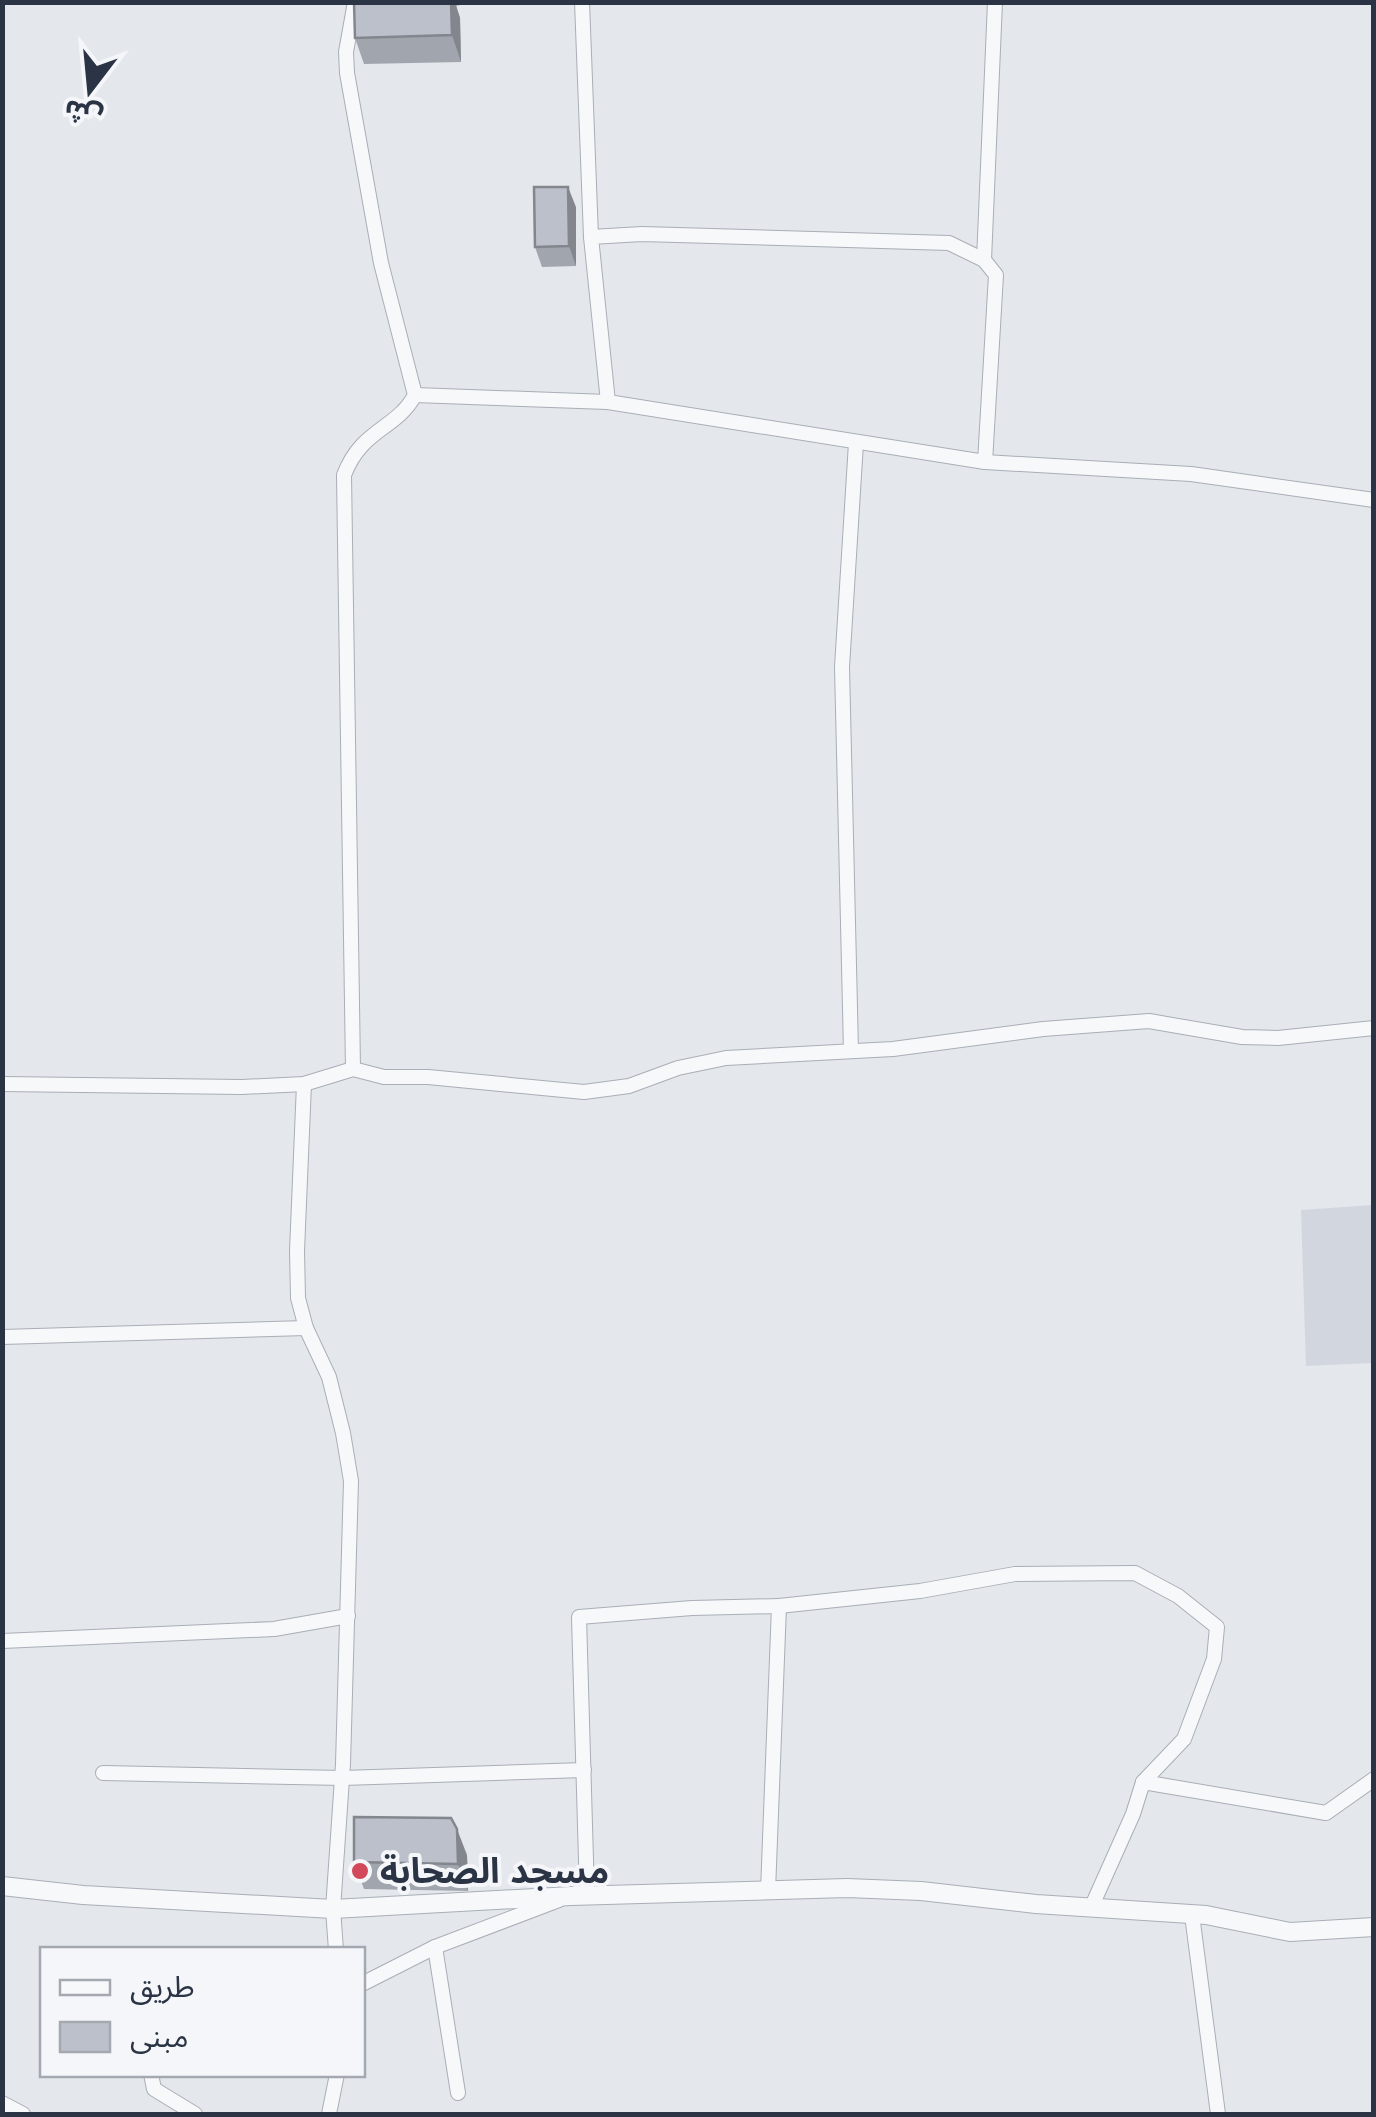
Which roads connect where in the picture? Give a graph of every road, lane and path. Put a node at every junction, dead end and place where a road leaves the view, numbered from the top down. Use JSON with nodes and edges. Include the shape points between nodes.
{"nodes":[{"id":1,"x":354,"y":2,"type":"edge"},
{"id":2,"x":582,"y":2,"type":"edge"},
{"id":3,"x":994,"y":2,"type":"edge"},
{"id":4,"x":591,"y":237,"type":"junction"},
{"id":5,"x":984,"y":260,"type":"junction"},
{"id":6,"x":415,"y":395,"type":"junction"},
{"id":7,"x":608,"y":402,"type":"junction"},
{"id":8,"x":856,"y":443,"type":"junction"},
{"id":9,"x":985,"y":462,"type":"junction"},
{"id":10,"x":1374,"y":500,"type":"edge"},
{"id":11,"x":1374,"y":1028,"type":"edge"},
{"id":12,"x":851,"y":1052,"type":"junction"},
{"id":13,"x":353,"y":1069,"type":"junction"},
{"id":14,"x":2,"y":1084,"type":"edge"},
{"id":15,"x":304,"y":1084,"type":"junction"},
{"id":16,"x":306,"y":1328,"type":"junction"},
{"id":17,"x":2,"y":1337,"type":"edge"},
{"id":18,"x":779,"y":1606,"type":"junction"},
{"id":19,"x":348,"y":1616,"type":"junction"},
{"id":20,"x":2,"y":1641,"type":"edge"},
{"id":21,"x":584,"y":1770,"type":"junction"},
{"id":22,"x":103,"y":1773,"type":"dead end"},
{"id":23,"x":343,"y":1778,"type":"junction"},
{"id":24,"x":1374,"y":1779,"type":"edge"},
{"id":25,"x":1143,"y":1782,"type":"junction"},
{"id":26,"x":2,"y":1886,"type":"edge"},
{"id":27,"x":768,"y":1890,"type":"junction"},
{"id":28,"x":579,"y":1896,"type":"junction"},
{"id":29,"x":1091,"y":1908,"type":"junction"},
{"id":30,"x":333,"y":1909,"type":"junction"},
{"id":31,"x":1192,"y":1914,"type":"junction"},
{"id":32,"x":1374,"y":1927,"type":"edge"},
{"id":33,"x":336,"y":1947,"type":"edge"},
{"id":34,"x":435,"y":1947,"type":"junction"},
{"id":35,"x":365,"y":1982,"type":"edge"},
{"id":36,"x":152,"y":2077,"type":"edge"},
{"id":37,"x":336,"y":2077,"type":"edge"},
{"id":38,"x":458,"y":2093,"type":"dead end"},
{"id":39,"x":2,"y":2103,"type":"edge"},
{"id":40,"x":23,"y":2114,"type":"edge"},
{"id":41,"x":196,"y":2114,"type":"edge"},
{"id":42,"x":329,"y":2114,"type":"edge"},
{"id":43,"x":1218,"y":2114,"type":"edge"}],
"edges":[{"from":1,"to":6,"type":"street","via":[[347,73],[381,263]]},
{"from":2,"to":4,"type":"street"},
{"from":3,"to":5,"type":"street"},
{"from":4,"to":5,"type":"street","via":[[949,243]]},
{"from":4,"to":7,"type":"street"},
{"from":5,"to":9,"type":"street","via":[[996,275]]},
{"from":6,"to":7,"type":"street"},
{"from":6,"to":13,"type":"street","via":[[362,442],[344,476]]},
{"from":7,"to":8,"type":"street"},
{"from":8,"to":9,"type":"street"},
{"from":8,"to":12,"type":"street","via":[[842,667]]},
{"from":9,"to":10,"type":"street","via":[[1191,474]]},
{"from":11,"to":12,"type":"street","via":[[1278,1038],[1150,1022]]},
{"from":12,"to":13,"type":"street","via":[[726,1058],[584,1092]]},
{"from":13,"to":15,"type":"street"},
{"from":14,"to":15,"type":"street"},
{"from":15,"to":16,"type":"street","via":[[297,1252]]},
{"from":16,"to":17,"type":"street"},
{"from":16,"to":19,"type":"street","via":[[344,1433],[351,1481]]},
{"from":18,"to":21,"type":"street","via":[[579,1617]]},
{"from":18,"to":25,"type":"street","via":[[1016,1574],[1135,1574],[1217,1627],[1214,1659],[1184,1739]]},
{"from":18,"to":27,"type":"street"},
{"from":19,"to":20,"type":"street","via":[[274,1629]]},
{"from":19,"to":23,"type":"street"},
{"from":21,"to":23,"type":"street"},
{"from":21,"to":28,"type":"street"},
{"from":22,"to":23,"type":"street"},
{"from":23,"to":30,"type":"street"},
{"from":24,"to":25,"type":"street","via":[[1326,1813]]},
{"from":25,"to":29,"type":"street"},
{"from":26,"to":30,"type":"street"},
{"from":27,"to":28,"type":"street"},
{"from":27,"to":29,"type":"street","via":[[922,1891]]},
{"from":28,"to":30,"type":"street"},
{"from":28,"to":34,"type":"street"},
{"from":29,"to":31,"type":"street"},
{"from":30,"to":33,"type":"street"},
{"from":31,"to":32,"type":"street","via":[[1290,1932]]},
{"from":31,"to":43,"type":"street"},
{"from":34,"to":35,"type":"street"},
{"from":34,"to":38,"type":"street"},
{"from":36,"to":41,"type":"street","via":[[154,2088]]},
{"from":37,"to":42,"type":"street"},
{"from":39,"to":40,"type":"street"}]}
